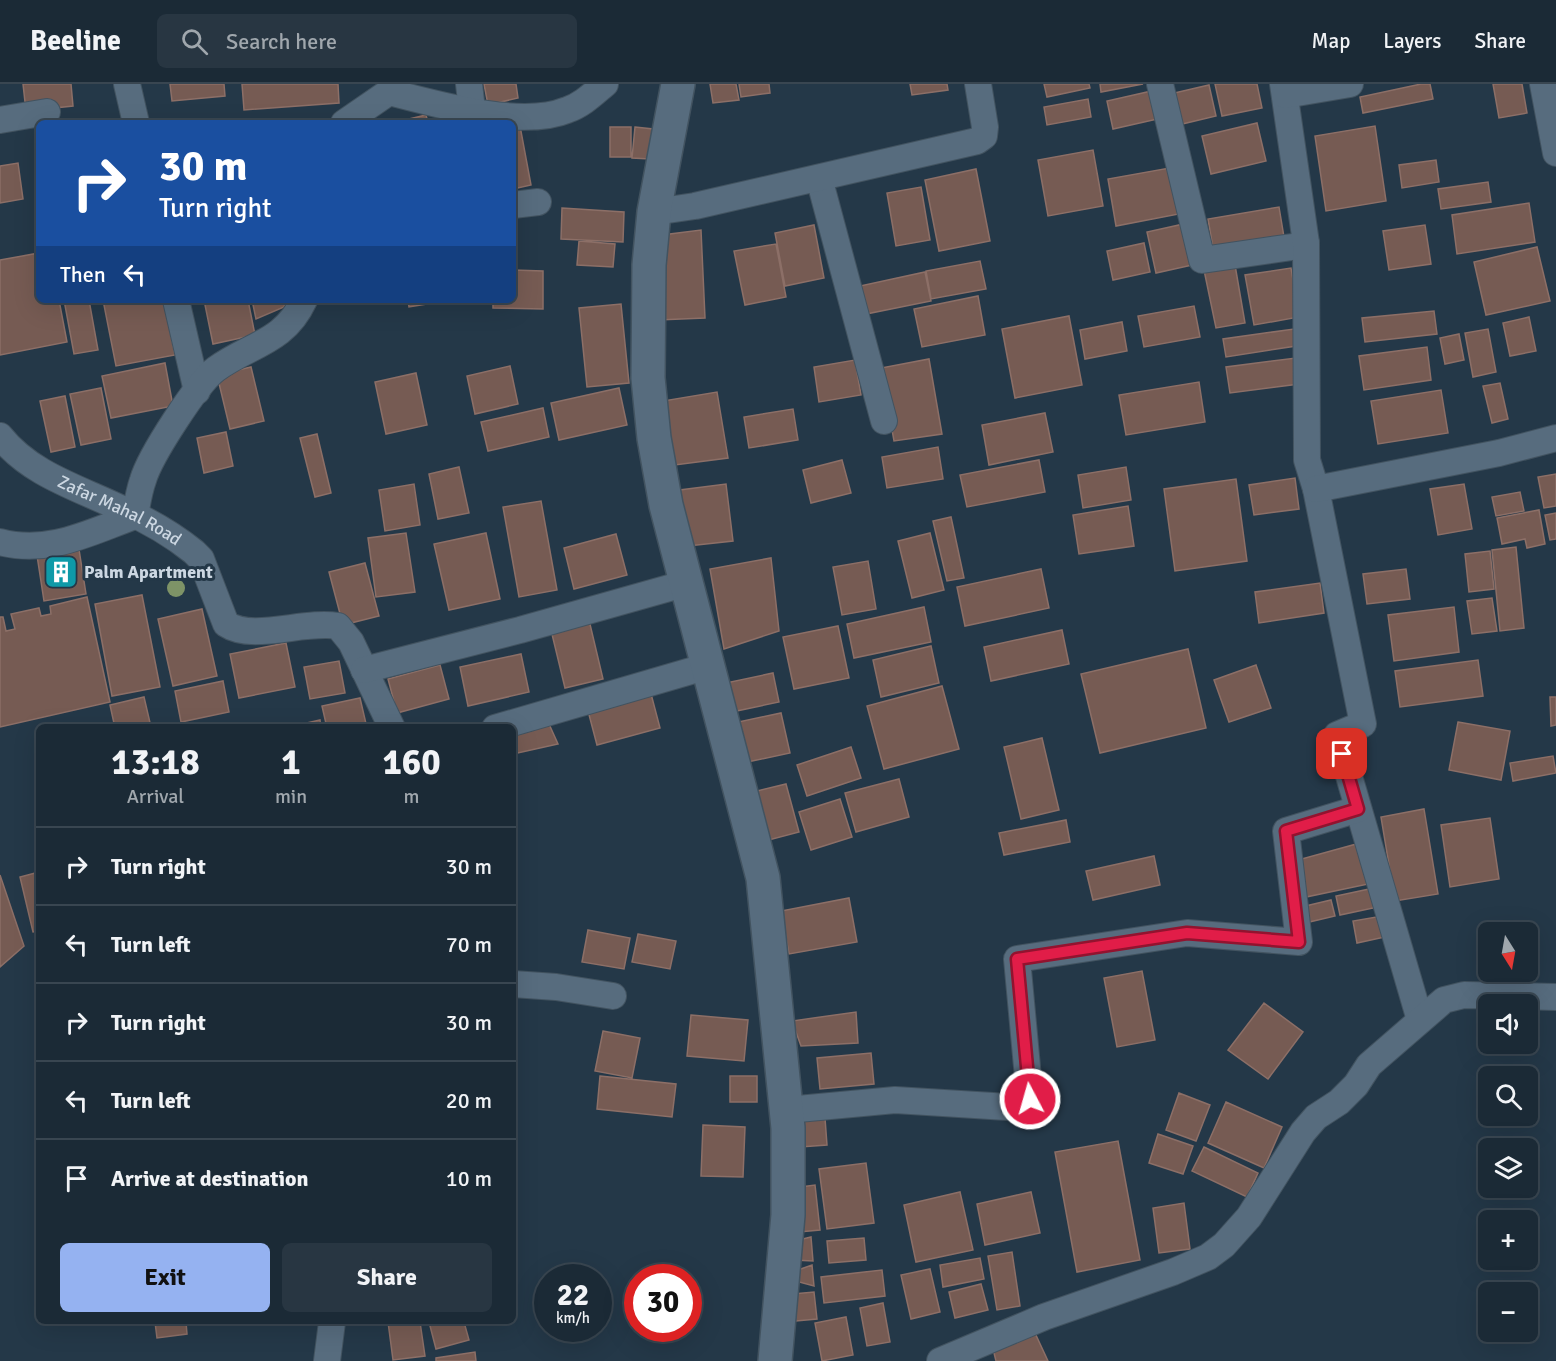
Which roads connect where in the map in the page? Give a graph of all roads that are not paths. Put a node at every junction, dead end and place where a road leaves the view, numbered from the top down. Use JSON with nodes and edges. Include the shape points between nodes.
{"nodes":[{"id":1,"x":127,"y":84,"type":"edge"},
{"id":2,"x":469,"y":84,"type":"edge"},
{"id":3,"x":605,"y":84,"type":"edge"},
{"id":4,"x":678,"y":84,"type":"edge"},
{"id":5,"x":978,"y":84,"type":"edge"},
{"id":6,"x":1160,"y":84,"type":"edge"},
{"id":7,"x":1350,"y":84,"type":"edge"},
{"id":8,"x":1543,"y":84,"type":"edge"},
{"id":9,"x":389,"y":88,"type":"edge"},
{"id":10,"x":1284,"y":90,"type":"edge"},
{"id":11,"x":472,"y":110,"type":"junction"},
{"id":12,"x":47,"y":112,"type":"dead end"},
{"id":13,"x":0,"y":120,"type":"edge"},
{"id":14,"x":135,"y":120,"type":"edge"},
{"id":15,"x":348,"y":120,"type":"edge"},
{"id":16,"x":1556,"y":153,"type":"edge"},
{"id":17,"x":819,"y":178,"type":"junction"},
{"id":18,"x":654,"y":212,"type":"junction"},
{"id":19,"x":1306,"y":243,"type":"junction"},
{"id":20,"x":177,"y":303,"type":"edge"},
{"id":21,"x":302,"y":303,"type":"edge"},
{"id":22,"x":197,"y":392,"type":"junction"},
{"id":23,"x":884,"y":421,"type":"dead end"},
{"id":24,"x":0,"y":436,"type":"edge"},
{"id":25,"x":1556,"y":438,"type":"edge"},
{"id":26,"x":1316,"y":489,"type":"junction"},
{"id":27,"x":135,"y":516,"type":"junction"},
{"id":28,"x":0,"y":542,"type":"edge"},
{"id":29,"x":687,"y":583,"type":"junction"},
{"id":30,"x":708,"y":666,"type":"junction"},
{"id":31,"x":364,"y":670,"type":"junction"},
{"id":32,"x":390,"y":724,"type":"edge"},
{"id":33,"x":509,"y":724,"type":"edge"},
{"id":34,"x":1358,"y":809,"type":"junction"},
{"id":35,"x":516,"y":984,"type":"edge"},
{"id":36,"x":613,"y":996,"type":"dead end"},
{"id":37,"x":1556,"y":997,"type":"edge"},
{"id":38,"x":1420,"y":1020,"type":"junction"},
{"id":39,"x":787,"y":1110,"type":"junction"},
{"id":40,"x":332,"y":1324,"type":"edge"},
{"id":41,"x":327,"y":1361,"type":"edge"},
{"id":42,"x":775,"y":1361,"type":"edge"},
{"id":43,"x":940,"y":1361,"type":"edge"}],
"edges":[{"from":1,"to":14,"type":"street"},
{"from":2,"to":11,"type":"street"},
{"from":3,"to":11,"type":"street","via":[[567,111],[547,115],[507,116]]},
{"from":4,"to":18,"type":"street"},
{"from":5,"to":17,"type":"street","via":[[985,127],[984,136],[977,141]]},
{"from":6,"to":19,"type":"street","via":[[1202,260]]},
{"from":7,"to":10,"type":"street"},
{"from":8,"to":16,"type":"street"},
{"from":9,"to":11,"type":"street"},
{"from":9,"to":15,"type":"street"},
{"from":10,"to":19,"type":"street"},
{"from":12,"to":13,"type":"street"},
{"from":17,"to":18,"type":"street"},
{"from":17,"to":23,"type":"street"},
{"from":18,"to":29,"type":"street","via":[[648,276],[648,378],[666,505]]},
{"from":19,"to":26,"type":"street","via":[[1306,460]]},
{"from":20,"to":22,"type":"street"},
{"from":21,"to":22,"type":"street","via":[[290,324],[272,339],[218,368]]},
{"from":22,"to":27,"type":"street","via":[[150,463]]},
{"from":24,"to":27,"type":"street","name":"Zafar Mahal Road","via":[[59,483]]},
{"from":25,"to":26,"type":"street"},
{"from":26,"to":34,"type":"street","via":[[1363,724],[1336,735]]},
{"from":27,"to":28,"type":"street","via":[[62,543],[15,546]]},
{"from":27,"to":31,"type":"street","name":"Zafar Mahal Road","via":[[201,559],[226,624],[249,632],[307,624],[338,626],[351,642]]},
{"from":29,"to":30,"type":"street"},
{"from":29,"to":31,"type":"street"},
{"from":30,"to":33,"type":"street"},
{"from":30,"to":39,"type":"street","via":[[763,878]]},
{"from":31,"to":32,"type":"street","name":"Zafar Mahal Road"},
{"from":34,"to":38,"type":"street"},
{"from":34,"to":39,"type":"street","via":[[1286,831],[1299,942],[1187,933],[1017,959],[1030,1099],[1024,1108],[895,1100]]},
{"from":35,"to":36,"type":"street"},
{"from":37,"to":38,"type":"street","via":[[1464,995],[1444,1000]]},
{"from":38,"to":43,"type":"street","via":[[1370,1065],[1339,1102],[1309,1124],[1250,1217],[1208,1257],[1044,1317]]},
{"from":39,"to":42,"type":"street","via":[[788,1215]]},
{"from":40,"to":41,"type":"street"}]}
